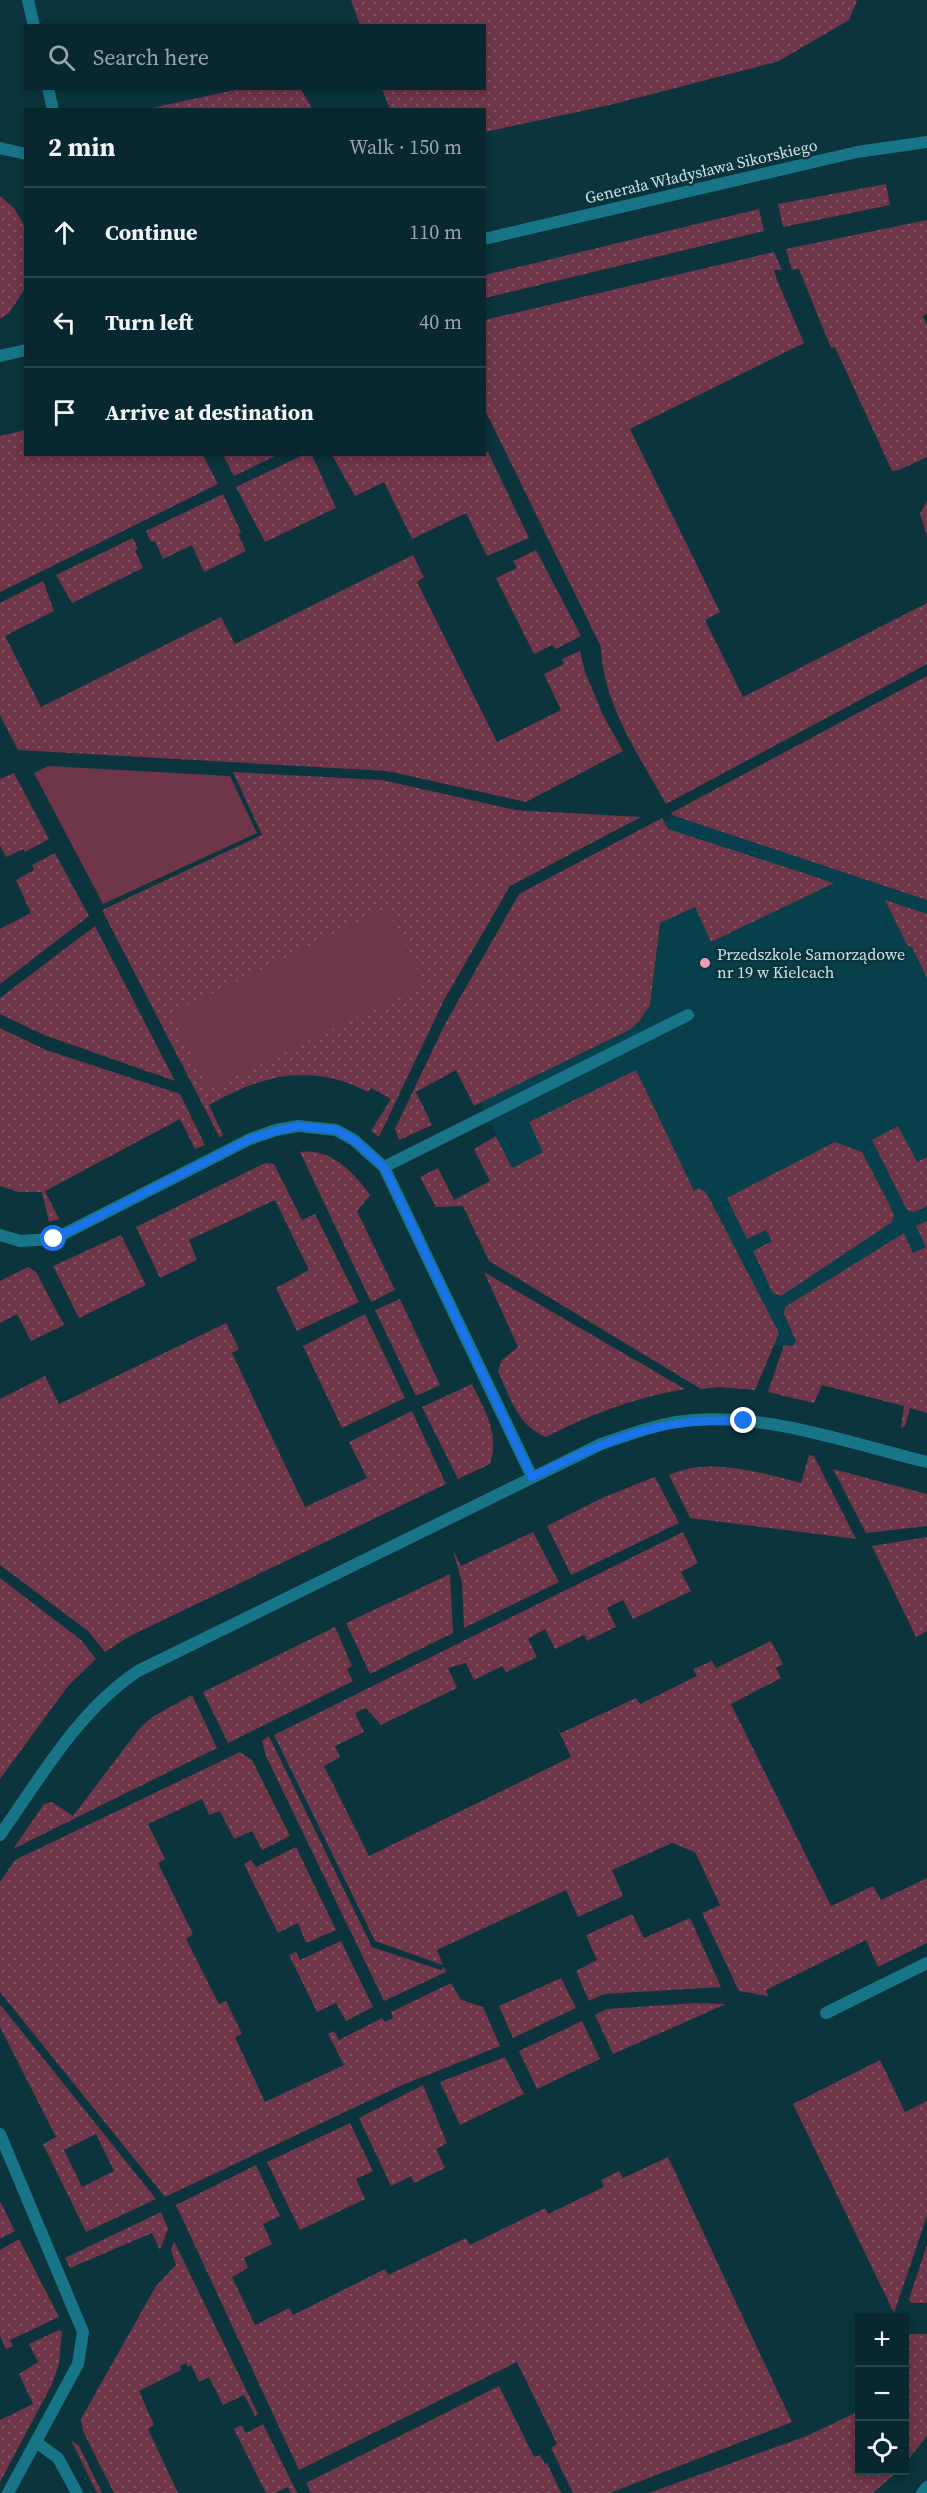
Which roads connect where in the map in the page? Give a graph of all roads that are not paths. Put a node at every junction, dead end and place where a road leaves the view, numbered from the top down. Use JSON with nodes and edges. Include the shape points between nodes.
{"nodes":[{"id":1,"x":28,"y":0,"type":"edge"},
{"id":2,"x":34,"y":24,"type":"edge"},
{"id":3,"x":48,"y":90,"type":"edge"},
{"id":4,"x":53,"y":108,"type":"edge"},
{"id":5,"x":927,"y":142,"type":"edge"},
{"id":6,"x":0,"y":148,"type":"edge"},
{"id":7,"x":24,"y":154,"type":"edge"},
{"id":8,"x":486,"y":240,"type":"edge"},
{"id":9,"x":24,"y":350,"type":"edge"},
{"id":10,"x":0,"y":356,"type":"edge"},
{"id":11,"x":688,"y":1015,"type":"dead end"},
{"id":12,"x":384,"y":1167,"type":"junction"},
{"id":13,"x":0,"y":1235,"type":"edge"},
{"id":14,"x":927,"y":1462,"type":"edge"},
{"id":15,"x":532,"y":1477,"type":"junction"},
{"id":16,"x":0,"y":1835,"type":"edge"},
{"id":17,"x":927,"y":1963,"type":"edge"},
{"id":18,"x":826,"y":2013,"type":"dead end"},
{"id":19,"x":0,"y":2134,"type":"edge"},
{"id":20,"x":36,"y":2442,"type":"junction"},
{"id":21,"x":927,"y":2487,"type":"edge"},
{"id":22,"x":8,"y":2493,"type":"edge"},
{"id":23,"x":77,"y":2493,"type":"edge"},
{"id":24,"x":922,"y":2493,"type":"edge"}],
"edges":[{"from":1,"to":2,"type":"street"},
{"from":3,"to":4,"type":"street"},
{"from":5,"to":8,"type":"street","name":"Generała Władysława Sikorskiego","via":[[857,152]]},
{"from":6,"to":7,"type":"street"},
{"from":9,"to":10,"type":"street"},
{"from":11,"to":12,"type":"street"},
{"from":12,"to":13,"type":"street","via":[[354,1140],[336,1130],[298,1126],[250,1139],[54,1239],[20,1241]]},
{"from":12,"to":15,"type":"street"},
{"from":14,"to":15,"type":"street","via":[[773,1425],[709,1419],[640,1431],[601,1444]]},
{"from":15,"to":16,"type":"street","via":[[124,1680],[81,1722]]},
{"from":17,"to":18,"type":"street"},
{"from":19,"to":20,"type":"street","via":[[83,2332],[78,2364]]},
{"from":20,"to":22,"type":"street"},
{"from":20,"to":23,"type":"street","via":[[58,2458]]},
{"from":21,"to":24,"type":"street"}]}
